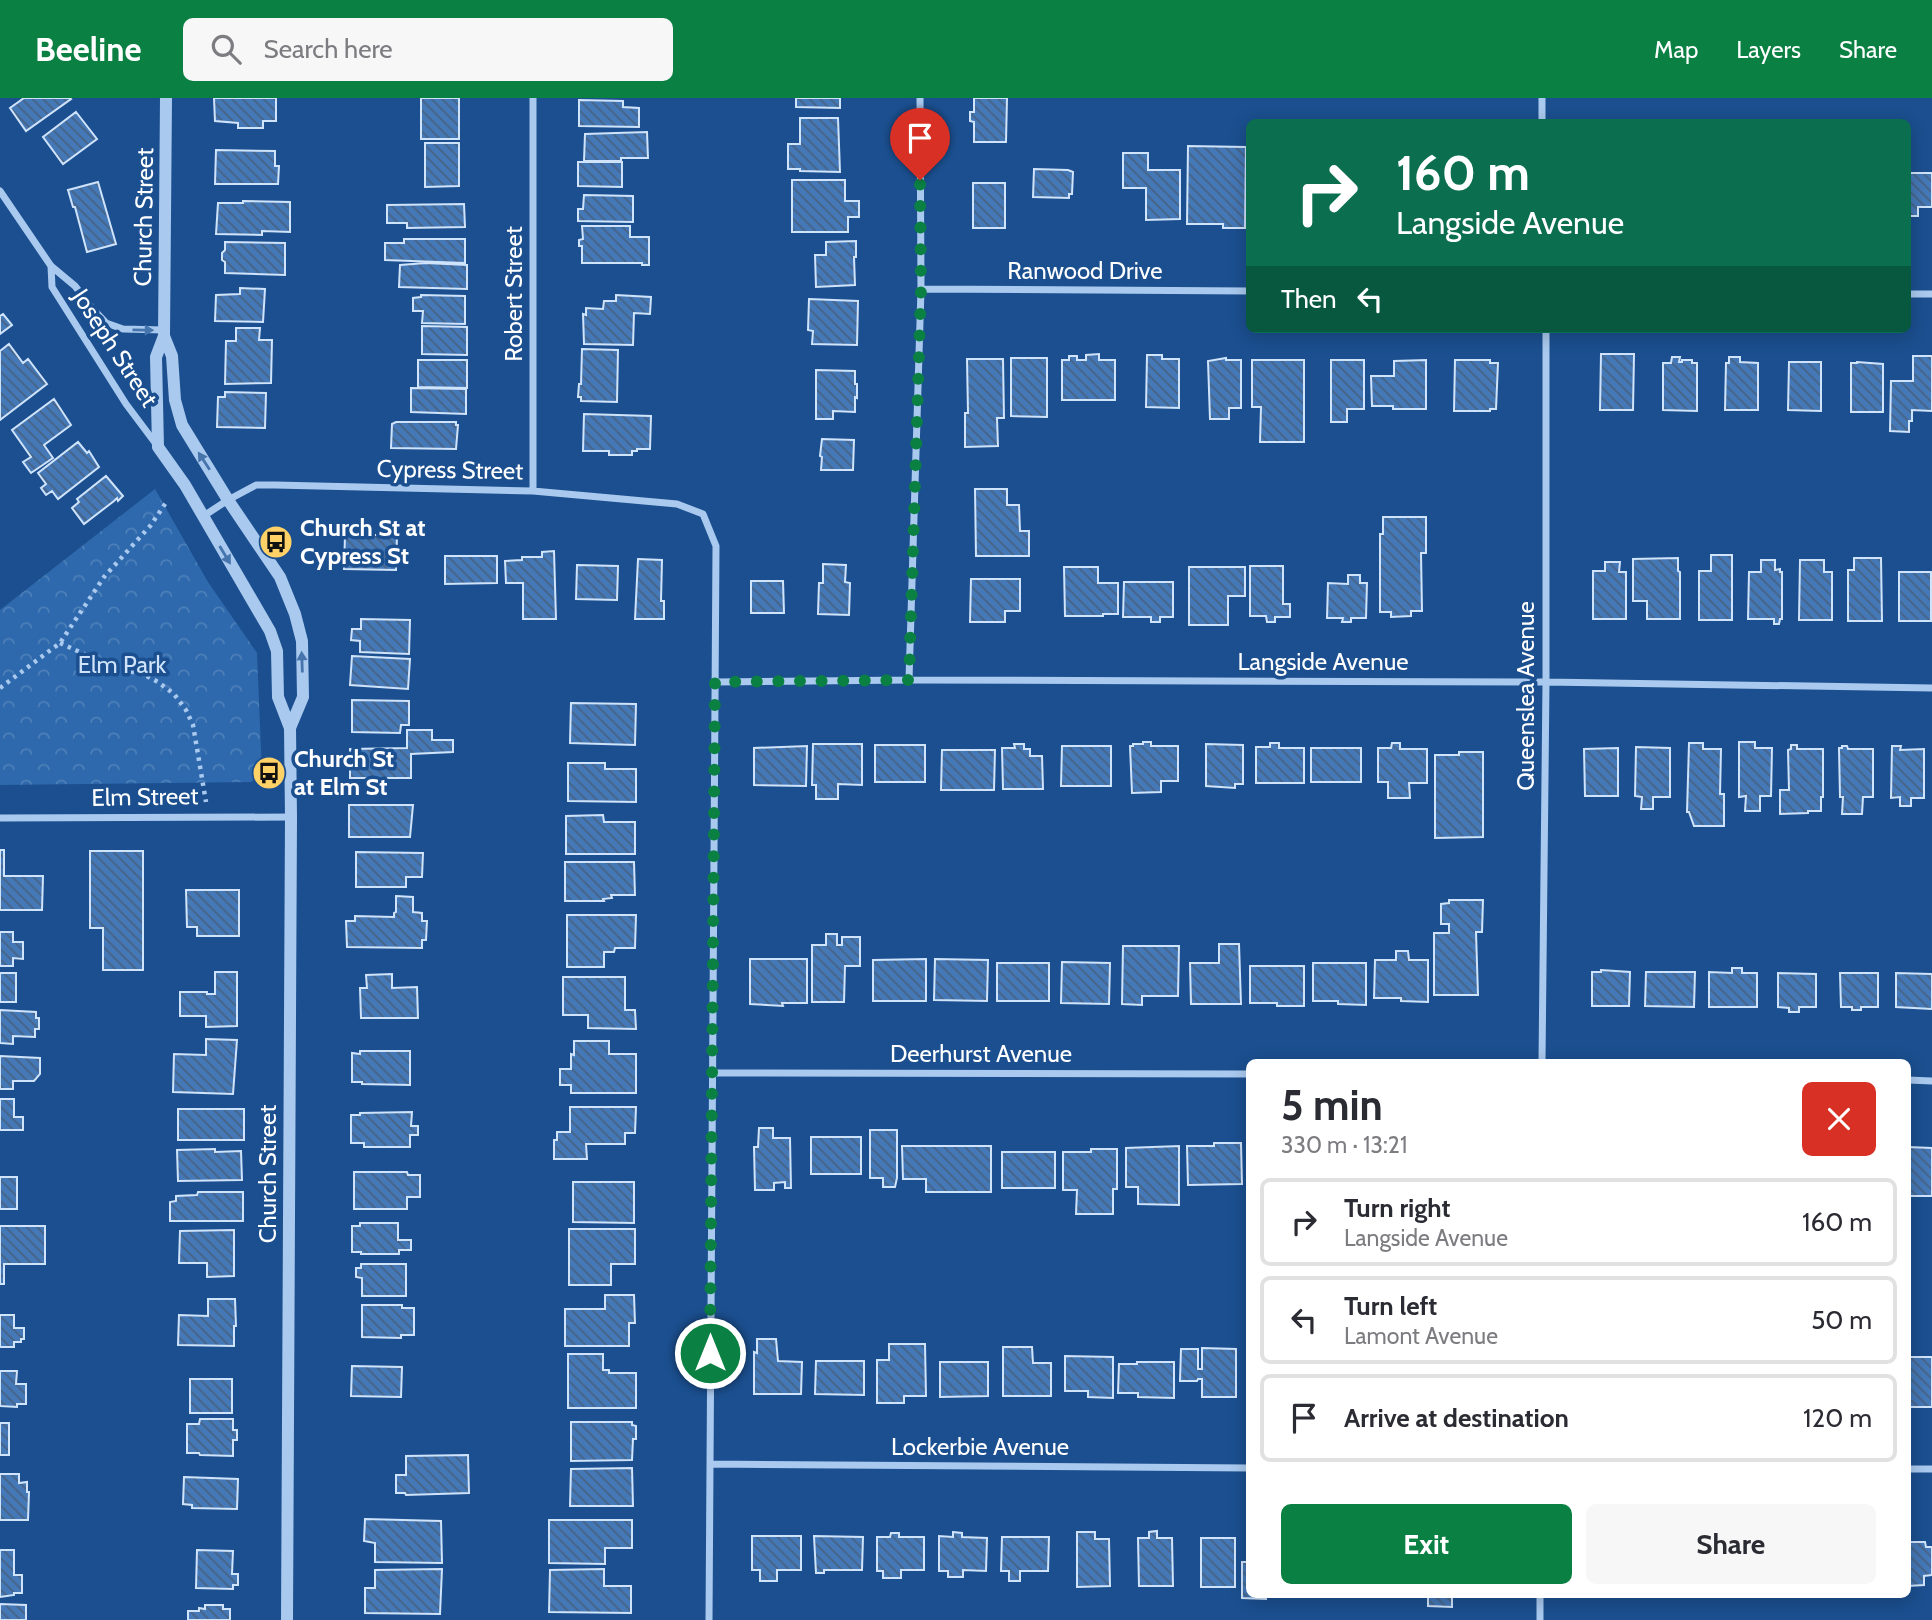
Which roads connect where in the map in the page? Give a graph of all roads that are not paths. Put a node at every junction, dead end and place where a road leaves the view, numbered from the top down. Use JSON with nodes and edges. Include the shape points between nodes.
{"nodes":[{"id":1,"x":166,"y":98,"type":"edge"},
{"id":2,"x":533,"y":98,"type":"edge"},
{"id":3,"x":920,"y":98,"type":"edge"},
{"id":4,"x":1542,"y":98,"type":"edge"},
{"id":5,"x":1542,"y":119,"type":"edge"},
{"id":6,"x":0,"y":191,"type":"edge"},
{"id":7,"x":51,"y":266,"type":"junction"},
{"id":8,"x":921,"y":289,"type":"junction"},
{"id":9,"x":1246,"y":291,"type":"edge"},
{"id":10,"x":1911,"y":294,"type":"edge"},
{"id":11,"x":1932,"y":294,"type":"edge"},
{"id":12,"x":164,"y":333,"type":"junction"},
{"id":13,"x":1545,"y":333,"type":"edge"},
{"id":14,"x":158,"y":447,"type":"junction"},
{"id":15,"x":533,"y":491,"type":"junction"},
{"id":16,"x":228,"y":500,"type":"junction"},
{"id":17,"x":202,"y":517,"type":"junction"},
{"id":18,"x":909,"y":680,"type":"junction"},
{"id":19,"x":715,"y":682,"type":"junction"},
{"id":20,"x":1546,"y":682,"type":"junction"},
{"id":21,"x":1932,"y":688,"type":"edge"},
{"id":22,"x":290,"y":728,"type":"junction"},
{"id":23,"x":291,"y":817,"type":"junction"},
{"id":24,"x":0,"y":818,"type":"edge"},
{"id":25,"x":1542,"y":1059,"type":"edge"},
{"id":26,"x":712,"y":1073,"type":"junction"},
{"id":27,"x":1246,"y":1074,"type":"edge"},
{"id":28,"x":1911,"y":1080,"type":"edge"},
{"id":29,"x":1932,"y":1081,"type":"edge"},
{"id":30,"x":710,"y":1465,"type":"junction"},
{"id":31,"x":1246,"y":1468,"type":"edge"},
{"id":32,"x":1911,"y":1469,"type":"edge"},
{"id":33,"x":1932,"y":1469,"type":"edge"},
{"id":34,"x":1540,"y":1598,"type":"edge"},
{"id":35,"x":287,"y":1620,"type":"edge"},
{"id":36,"x":709,"y":1620,"type":"edge"},
{"id":37,"x":1540,"y":1620,"type":"edge"}],
"edges":[{"from":1,"to":12,"type":"street","name":"Church Street"},
{"from":2,"to":15,"type":"street","name":"Robert Street"},
{"from":3,"to":8,"type":"street"},
{"from":4,"to":5,"type":"street"},
{"from":6,"to":7,"type":"street","name":"Joseph Street"},
{"from":7,"to":12,"type":"street","name":"Joseph Street","one_way":true,"via":[[106,323]]},
{"from":7,"to":14,"type":"street","name":"Joseph Street","via":[[52,287]]},
{"from":8,"to":9,"type":"street","name":"Ranwood Drive"},
{"from":8,"to":18,"type":"street"},
{"from":10,"to":11,"type":"street"},
{"from":12,"to":14,"type":"street","name":"Church Street","via":[[156,357]]},
{"from":16,"to":12,"type":"street","name":"Church Street","one_way":true,"via":[[182,425]]},
{"from":13,"to":20,"type":"street","name":"Queenslea Avenue"},
{"from":14,"to":17,"type":"street","name":"Church Street"},
{"from":15,"to":16,"type":"street","name":"Cypress Street","via":[[256,485]]},
{"from":15,"to":19,"type":"street","name":"Cypress Street","via":[[677,504],[703,514],[716,546]]},
{"from":16,"to":17,"type":"street","name":"Cypress Street"},
{"from":22,"to":16,"type":"street","name":"Church Street","one_way":true,"via":[[303,697],[302,641],[295,614],[279,577]]},
{"from":17,"to":22,"type":"street","name":"Church Street","one_way":true,"via":[[270,631],[278,651],[278,697]]},
{"from":18,"to":19,"type":"street","name":"Langside Avenue"},
{"from":18,"to":20,"type":"street","name":"Langside Avenue"},
{"from":19,"to":26,"type":"street"},
{"from":20,"to":21,"type":"street","name":"Langside Avenue"},
{"from":20,"to":25,"type":"street","name":"Queenslea Avenue"},
{"from":22,"to":23,"type":"street","name":"Church Street"},
{"from":23,"to":24,"type":"street","name":"Elm Street"},
{"from":23,"to":35,"type":"street","name":"Church Street"},
{"from":26,"to":27,"type":"street","name":"Deerhurst Avenue"},
{"from":26,"to":30,"type":"street"},
{"from":28,"to":29,"type":"street"},
{"from":30,"to":31,"type":"street","name":"Lockerbie Avenue"},
{"from":30,"to":36,"type":"street"},
{"from":32,"to":33,"type":"street"},
{"from":34,"to":37,"type":"street"}]}
